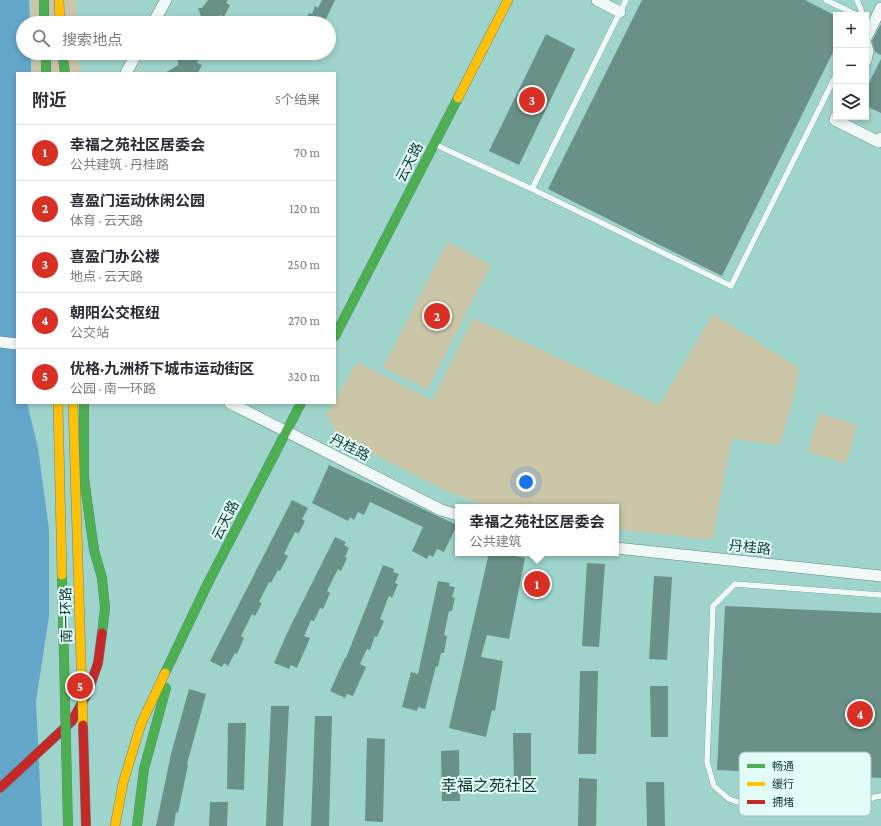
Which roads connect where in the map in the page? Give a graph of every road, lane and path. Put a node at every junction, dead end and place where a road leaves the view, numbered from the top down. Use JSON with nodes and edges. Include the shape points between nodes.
{"nodes":[{"id":1,"x":44,"y":0,"type":"edge"},
{"id":2,"x":59,"y":0,"type":"edge"},
{"id":3,"x":166,"y":0,"type":"edge"},
{"id":4,"x":597,"y":0,"type":"edge"},
{"id":5,"x":626,"y":0,"type":"edge"},
{"id":6,"x":826,"y":0,"type":"edge"},
{"id":7,"x":857,"y":0,"type":"edge"},
{"id":8,"x":506,"y":1,"type":"edge"},
{"id":9,"x":881,"y":8,"type":"edge"},
{"id":10,"x":620,"y":12,"type":"junction"},
{"id":11,"x":851,"y":12,"type":"edge"},
{"id":12,"x":862,"y":12,"type":"edge"},
{"id":13,"x":44,"y":16,"type":"edge"},
{"id":14,"x":60,"y":16,"type":"edge"},
{"id":15,"x":157,"y":16,"type":"edge"},
{"id":16,"x":878,"y":22,"type":"edge"},
{"id":17,"x":869,"y":34,"type":"edge"},
{"id":18,"x":46,"y":60,"type":"edge"},
{"id":19,"x":62,"y":60,"type":"edge"},
{"id":20,"x":132,"y":60,"type":"edge"},
{"id":21,"x":46,"y":72,"type":"edge"},
{"id":22,"x":63,"y":72,"type":"edge"},
{"id":23,"x":126,"y":72,"type":"edge"},
{"id":24,"x":833,"y":81,"type":"edge"},
{"id":25,"x":835,"y":120,"type":"edge"},
{"id":26,"x":881,"y":138,"type":"edge"},
{"id":27,"x":434,"y":144,"type":"junction"},
{"id":28,"x":532,"y":189,"type":"junction"},
{"id":29,"x":336,"y":334,"type":"edge"},
{"id":30,"x":0,"y":342,"type":"edge"},
{"id":31,"x":16,"y":344,"type":"edge"},
{"id":32,"x":58,"y":404,"type":"edge"},
{"id":33,"x":73,"y":404,"type":"edge"},
{"id":34,"x":84,"y":404,"type":"edge"},
{"id":35,"x":232,"y":404,"type":"edge"},
{"id":36,"x":300,"y":404,"type":"edge"},
{"id":37,"x":286,"y":431,"type":"junction"},
{"id":38,"x":455,"y":515,"type":"edge"},
{"id":39,"x":619,"y":548,"type":"edge"},
{"id":40,"x":881,"y":576,"type":"edge"},
{"id":41,"x":881,"y":595,"type":"edge"},
{"id":42,"x":176,"y":650,"type":"junction"},
{"id":43,"x":0,"y":788,"type":"edge"},
{"id":44,"x":881,"y":796,"type":"edge"},
{"id":45,"x":873,"y":798,"type":"edge"},
{"id":46,"x":739,"y":802,"type":"edge"},
{"id":47,"x":68,"y":826,"type":"edge"},
{"id":48,"x":86,"y":826,"type":"edge"},
{"id":49,"x":115,"y":826,"type":"edge"},
{"id":50,"x":137,"y":826,"type":"edge"}],
"edges":[{"from":1,"to":13,"type":"main road"},
{"from":2,"to":14,"type":"main road"},
{"from":3,"to":15,"type":"street"},
{"from":4,"to":10,"type":"street"},
{"from":5,"to":10,"type":"lane"},
{"from":6,"to":11,"type":"lane"},
{"from":7,"to":12,"type":"lane"},
{"from":8,"to":27,"type":"main road","name":"云天路"},
{"from":9,"to":16,"type":"street"},
{"from":10,"to":28,"type":"lane"},
{"from":16,"to":17,"type":"street"},
{"from":18,"to":21,"type":"main road"},
{"from":19,"to":22,"type":"main road"},
{"from":20,"to":23,"type":"street"},
{"from":24,"to":28,"type":"lane","via":[[730,286]]},
{"from":25,"to":26,"type":"street","via":[[879,142]]},
{"from":27,"to":28,"type":"lane"},
{"from":27,"to":29,"type":"main road","name":"云天路"},
{"from":30,"to":31,"type":"street"},
{"from":32,"to":47,"type":"main road","name":"南一环路","bridge":true},
{"from":33,"to":48,"type":"main road","name":"南一环路","bridge":true},
{"from":34,"to":43,"type":"main road","via":[[84,478],[105,608],[98,664],[88,692],[72,721]]},
{"from":35,"to":37,"type":"street","name":"丹桂路"},
{"from":36,"to":37,"type":"main road","name":"云天路"},
{"from":37,"to":38,"type":"street","name":"丹桂路"},
{"from":37,"to":42,"type":"main road","name":"云天路"},
{"from":39,"to":40,"type":"street","name":"丹桂路"},
{"from":41,"to":46,"type":"lane","via":[[735,584],[712,606],[707,762],[714,786]]},
{"from":42,"to":49,"type":"main road","name":"云天路","via":[[141,724],[123,783]]},
{"from":42,"to":50,"type":"main road","name":"云天路","via":[[144,769]]},
{"from":44,"to":45,"type":"lane"}]}
